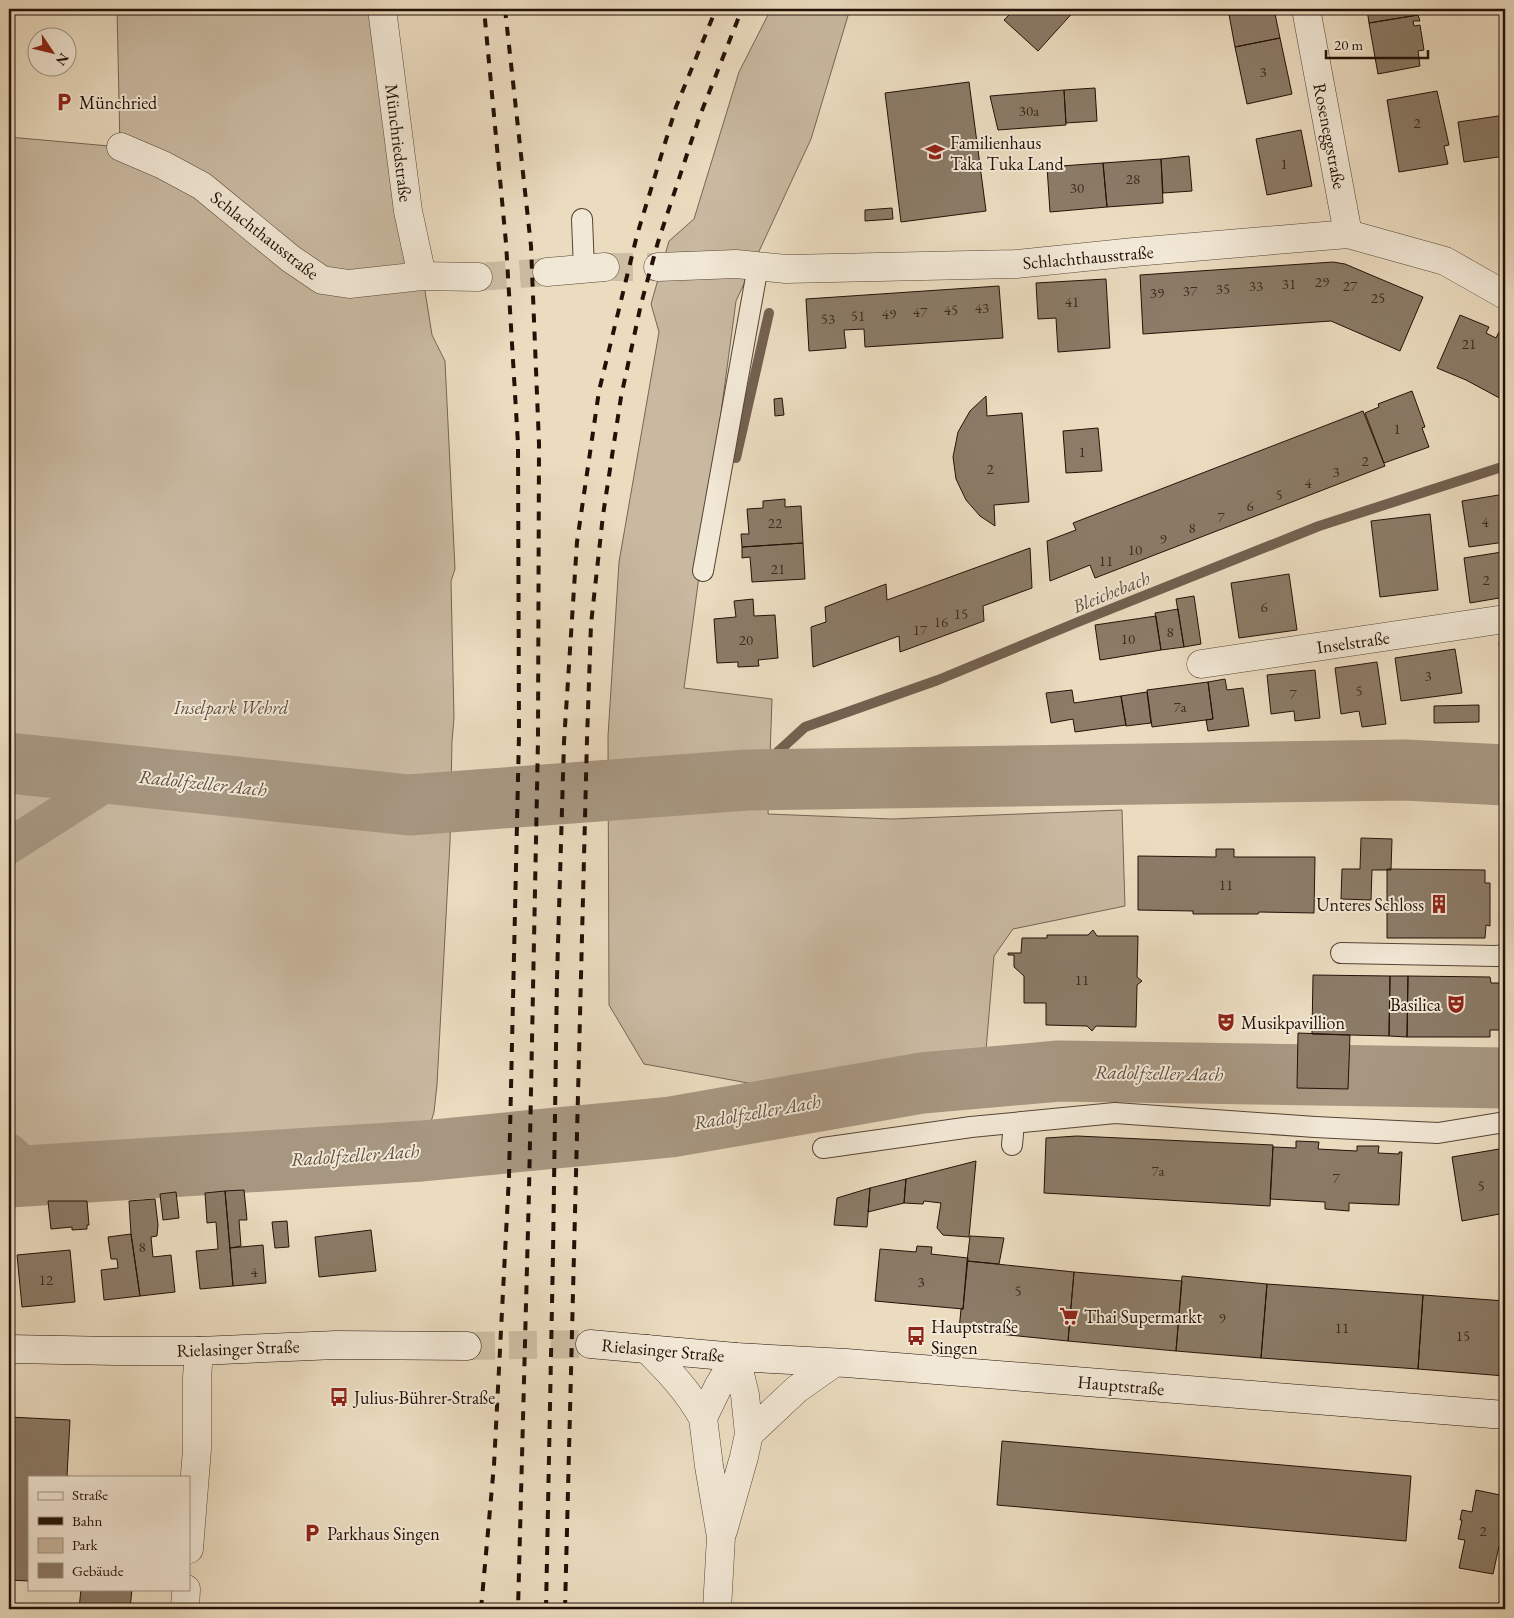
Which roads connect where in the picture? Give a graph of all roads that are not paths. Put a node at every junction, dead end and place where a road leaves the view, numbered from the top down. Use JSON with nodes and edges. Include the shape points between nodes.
{"nodes":[{"id":1,"x":382,"y":9,"type":"edge"},
{"id":2,"x":1306,"y":9,"type":"edge"},
{"id":3,"x":120,"y":147,"type":"dead end"},
{"id":4,"x":582,"y":219,"type":"dead end"},
{"id":5,"x":1348,"y":234,"type":"junction"},
{"id":6,"x":758,"y":266,"type":"junction"},
{"id":7,"x":658,"y":267,"type":"tunnel mouth"},
{"id":8,"x":594,"y":268,"type":"joint"},
{"id":9,"x":547,"y":272,"type":"tunnel mouth"},
{"id":10,"x":422,"y":276,"type":"junction"},
{"id":11,"x":478,"y":277,"type":"tunnel mouth"},
{"id":12,"x":1505,"y":295,"type":"edge"},
{"id":13,"x":703,"y":571,"type":"dead end"},
{"id":14,"x":1505,"y":619,"type":"edge"},
{"id":15,"x":1200,"y":664,"type":"dead end"},
{"id":16,"x":1342,"y":953,"type":"dead end"},
{"id":17,"x":1505,"y":955,"type":"edge"},
{"id":18,"x":1505,"y":1122,"type":"edge"},
{"id":19,"x":1014,"y":1123,"type":"junction"},
{"id":20,"x":1012,"y":1145,"type":"dead end"},
{"id":21,"x":824,"y":1148,"type":"dead end"},
{"id":22,"x":590,"y":1344,"type":"tunnel mouth"},
{"id":23,"x":467,"y":1346,"type":"tunnel mouth"},
{"id":24,"x":9,"y":1349,"type":"edge"},
{"id":25,"x":647,"y":1349,"type":"junction"},
{"id":26,"x":199,"y":1351,"type":"junction"},
{"id":27,"x":736,"y":1357,"type":"junction"},
{"id":28,"x":834,"y":1362,"type":"junction"},
{"id":29,"x":1505,"y":1415,"type":"edge"},
{"id":30,"x":703,"y":1418,"type":"junction"},
{"id":31,"x":749,"y":1434,"type":"junction"},
{"id":32,"x":190,"y":1536,"type":"edge"},
{"id":33,"x":721,"y":1538,"type":"junction"},
{"id":34,"x":186,"y":1590,"type":"edge"},
{"id":35,"x":185,"y":1609,"type":"edge"},
{"id":36,"x":717,"y":1609,"type":"edge"}],
"edges":[{"from":1,"to":10,"type":"street","name":"Münchriedstraße","via":[[408,211]]},
{"from":2,"to":5,"type":"street","name":"Roseneggstraße"},
{"from":3,"to":10,"type":"street","name":"Schlachthausstraße","via":[[202,186],[291,259],[322,280],[349,284]]},
{"from":4,"to":8,"type":"lane"},
{"from":5,"to":6,"type":"street","name":"Schlachthausstraße","via":[[1016,264],[786,269]]},
{"from":5,"to":12,"type":"street","name":"Schlachthausstraße","via":[[1445,261]]},
{"from":6,"to":7,"type":"street","name":"Schlachthausstraße"},
{"from":6,"to":13,"type":"lane"},
{"from":8,"to":9,"type":"street"},
{"from":10,"to":11,"type":"street","name":"Schlachthausstraße"},
{"from":14,"to":15,"type":"street","name":"Inselstraße"},
{"from":16,"to":17,"type":"lane"},
{"from":18,"to":19,"type":"lane","via":[[1438,1133],[1115,1113]]},
{"from":19,"to":20,"type":"lane"},
{"from":19,"to":21,"type":"lane"},
{"from":22,"to":25,"type":"street","name":"Rielasinger Straße"},
{"from":23,"to":26,"type":"street","name":"Rielasinger Straße","via":[[336,1344]]},
{"from":24,"to":26,"type":"street","name":"Rielasinger Straße"},
{"from":25,"to":27,"type":"street","name":"Rielasinger Straße"},
{"from":25,"to":30,"type":"street","via":[[673,1375]]},
{"from":26,"to":32,"type":"street","via":[[197,1449]]},
{"from":27,"to":28,"type":"street","name":"Hauptstraße"},
{"from":27,"to":30,"type":"street"},
{"from":27,"to":31,"type":"street","via":[[745,1395]]},
{"from":28,"to":29,"type":"street","name":"Hauptstraße"},
{"from":28,"to":31,"type":"street","via":[[797,1389]]},
{"from":30,"to":33,"type":"street"},
{"from":31,"to":33,"type":"street"},
{"from":33,"to":36,"type":"street"},
{"from":34,"to":35,"type":"street"}]}
